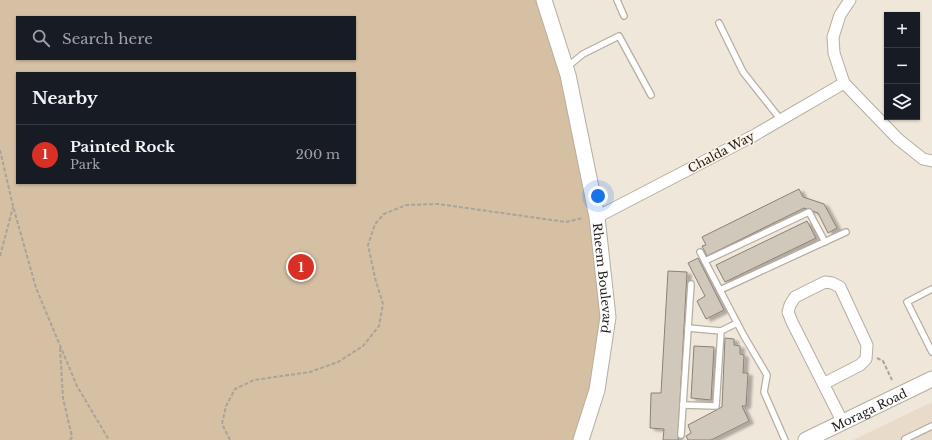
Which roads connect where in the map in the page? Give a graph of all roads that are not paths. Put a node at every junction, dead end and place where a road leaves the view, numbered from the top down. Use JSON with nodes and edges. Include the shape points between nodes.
{"nodes":[{"id":1,"x":544,"y":0,"type":"edge"},
{"id":2,"x":617,"y":0,"type":"edge"},
{"id":3,"x":850,"y":0,"type":"edge"},
{"id":4,"x":624,"y":16,"type":"dead end"},
{"id":5,"x":719,"y":23,"type":"dead end"},
{"id":6,"x":566,"y":67,"type":"junction"},
{"id":7,"x":844,"y":83,"type":"junction"},
{"id":8,"x":651,"y":94,"type":"dead end"},
{"id":9,"x":781,"y":120,"type":"junction"},
{"id":10,"x":932,"y":161,"type":"edge"},
{"id":11,"x":590,"y":218,"type":"junction"},
{"id":12,"x":846,"y":232,"type":"dead end"},
{"id":13,"x":825,"y":242,"type":"junction"},
{"id":14,"x":700,"y":252,"type":"dead end"},
{"id":15,"x":705,"y":261,"type":"junction"},
{"id":16,"x":691,"y":284,"type":"dead end"},
{"id":17,"x":932,"y":289,"type":"edge"},
{"id":18,"x":720,"y":290,"type":"junction"},
{"id":19,"x":737,"y":323,"type":"junction"},
{"id":20,"x":688,"y":328,"type":"junction"},
{"id":21,"x":721,"y":331,"type":"junction"},
{"id":22,"x":932,"y":352,"type":"edge"},
{"id":23,"x":932,"y":379,"type":"edge"},
{"id":24,"x":823,"y":384,"type":"junction"},
{"id":25,"x":683,"y":405,"type":"junction"},
{"id":26,"x":843,"y":423,"type":"junction"},
{"id":27,"x":932,"y":426,"type":"edge"},
{"id":28,"x":682,"y":435,"type":"dead end"},
{"id":29,"x":581,"y":440,"type":"edge"},
{"id":30,"x":785,"y":440,"type":"edge"},
{"id":31,"x":806,"y":440,"type":"edge"},
{"id":32,"x":906,"y":440,"type":"edge"}],
"edges":[{"from":1,"to":6,"type":"street","name":"Rheem Boulevard"},
{"from":2,"to":4,"type":"lane"},
{"from":3,"to":7,"type":"street","via":[[840,15],[834,36],[834,53]]},
{"from":5,"to":9,"type":"lane","via":[[743,72]]},
{"from":6,"to":8,"type":"lane","via":[[618,36]]},
{"from":6,"to":11,"type":"street","name":"Rheem Boulevard"},
{"from":7,"to":9,"type":"street","name":"Chalda Way"},
{"from":7,"to":10,"type":"street","via":[[898,139],[923,160]]},
{"from":9,"to":11,"type":"street","name":"Chalda Way"},
{"from":11,"to":29,"type":"street","name":"Rheem Boulevard","via":[[608,317],[597,390]]},
{"from":12,"to":13,"type":"lane"},
{"from":13,"to":15,"type":"lane","via":[[809,212]]},
{"from":13,"to":18,"type":"lane"},
{"from":14,"to":15,"type":"lane"},
{"from":15,"to":18,"type":"lane"},
{"from":16,"to":20,"type":"lane"},
{"from":17,"to":22,"type":"lane","via":[[907,302]]},
{"from":18,"to":19,"type":"lane"},
{"from":19,"to":21,"type":"lane"},
{"from":19,"to":30,"type":"lane","via":[[767,375],[764,392]]},
{"from":20,"to":21,"type":"lane"},
{"from":20,"to":25,"type":"lane"},
{"from":21,"to":25,"type":"lane","via":[[716,406]]},
{"from":23,"to":26,"type":"street","name":"Moraga Road"},
{"from":24,"to":24,"type":"street","via":[[860,365],[866,359],[867,345],[840,287],[825,282],[795,297],[788,312]]},
{"from":24,"to":26,"type":"street"},
{"from":25,"to":28,"type":"lane"},
{"from":26,"to":31,"type":"street","name":"Moraga Road"},
{"from":27,"to":32,"type":"lane"}]}
